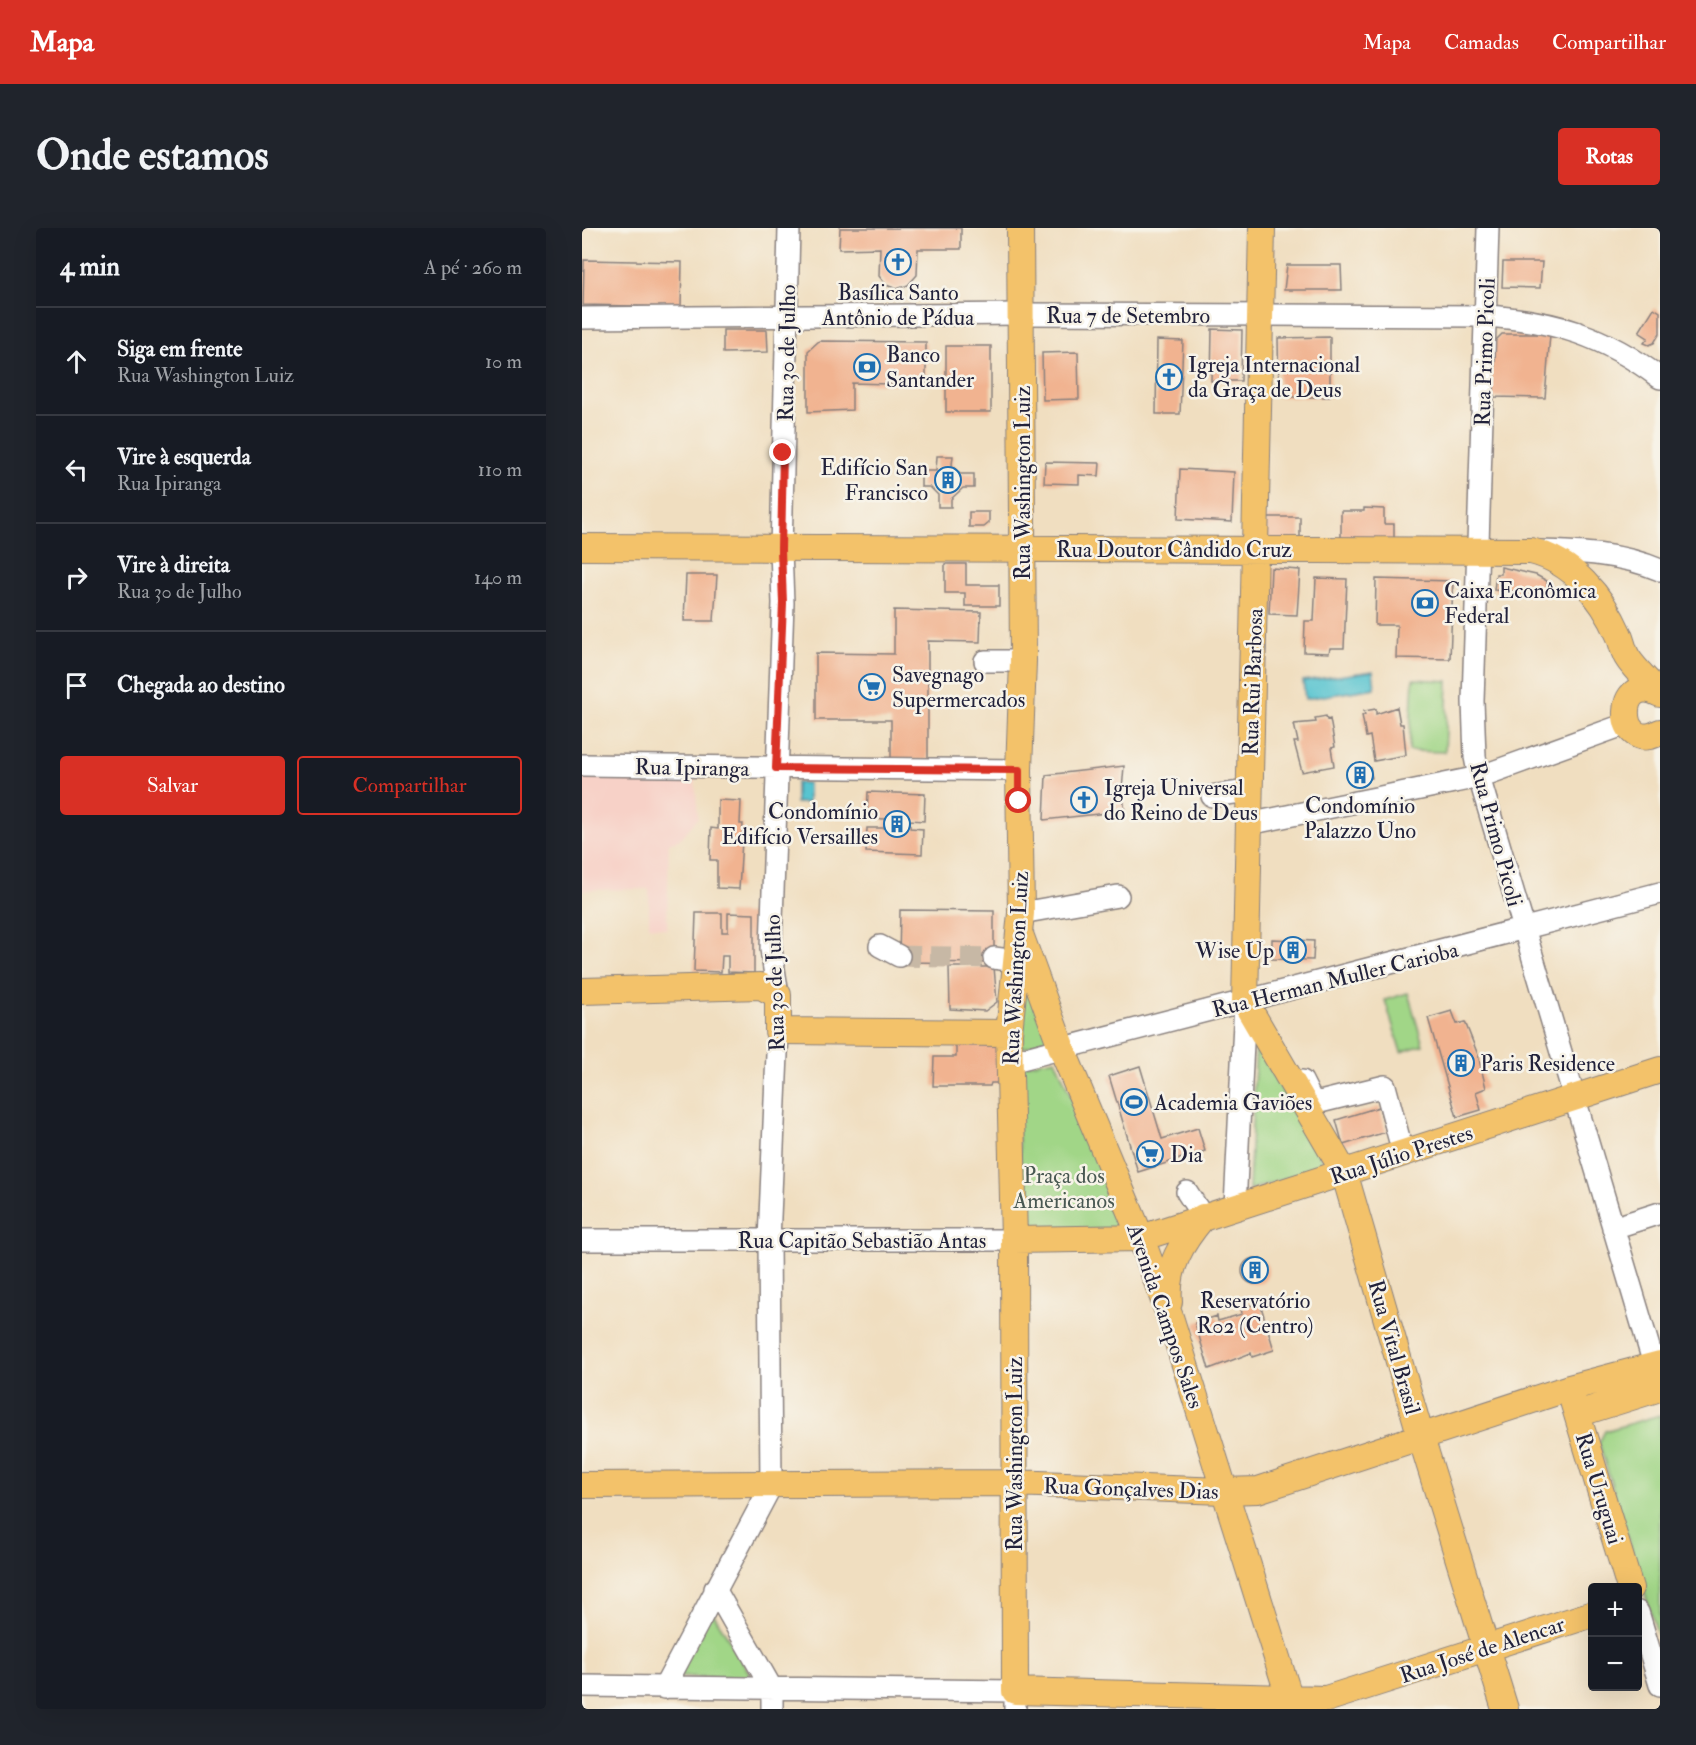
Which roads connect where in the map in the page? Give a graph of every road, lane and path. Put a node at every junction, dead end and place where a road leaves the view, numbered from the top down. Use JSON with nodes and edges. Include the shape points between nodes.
{"nodes":[{"id":1,"x":789,"y":228,"type":"edge"},
{"id":2,"x":1020,"y":228,"type":"edge"},
{"id":3,"x":1262,"y":228,"type":"edge"},
{"id":4,"x":1488,"y":228,"type":"edge"},
{"id":5,"x":1021,"y":314,"type":"junction"},
{"id":6,"x":1260,"y":315,"type":"junction"},
{"id":7,"x":1485,"y":316,"type":"junction"},
{"id":8,"x":787,"y":317,"type":"junction"},
{"id":9,"x":582,"y":318,"type":"edge"},
{"id":10,"x":1660,"y":378,"type":"edge"},
{"id":11,"x":582,"y":547,"type":"edge"},
{"id":12,"x":1256,"y":548,"type":"junction"},
{"id":13,"x":1023,"y":549,"type":"junction"},
{"id":14,"x":781,"y":550,"type":"junction"},
{"id":15,"x":1531,"y":551,"type":"junction"},
{"id":16,"x":1479,"y":552,"type":"junction"},
{"id":17,"x":1660,"y":570,"type":"edge"},
{"id":18,"x":1627,"y":658,"type":"junction"},
{"id":19,"x":985,"y":661,"type":"dead end"},
{"id":20,"x":1023,"y":661,"type":"junction"},
{"id":21,"x":1659,"y":693,"type":"edge"},
{"id":22,"x":1627,"y":721,"type":"junction"},
{"id":23,"x":1660,"y":732,"type":"edge"},
{"id":24,"x":1660,"y":753,"type":"edge"},
{"id":25,"x":582,"y":765,"type":"edge"},
{"id":26,"x":776,"y":768,"type":"junction"},
{"id":27,"x":1019,"y":770,"type":"junction"},
{"id":28,"x":1479,"y":777,"type":"junction"},
{"id":29,"x":1248,"y":791,"type":"junction"},
{"id":30,"x":1212,"y":796,"type":"dead end"},
{"id":31,"x":1248,"y":824,"type":"junction"},
{"id":32,"x":1660,"y":893,"type":"edge"},
{"id":33,"x":1118,"y":896,"type":"dead end"},
{"id":34,"x":1020,"y":922,"type":"junction"},
{"id":35,"x":1524,"y":931,"type":"junction"},
{"id":36,"x":880,"y":946,"type":"dead end"},
{"id":37,"x":899,"y":956,"type":"tunnel mouth"},
{"id":38,"x":582,"y":992,"type":"edge"},
{"id":39,"x":778,"y":995,"type":"junction"},
{"id":40,"x":1245,"y":1002,"type":"junction"},
{"id":41,"x":778,"y":1031,"type":"junction"},
{"id":42,"x":1010,"y":1033,"type":"junction"},
{"id":43,"x":1062,"y":1049,"type":"junction"},
{"id":44,"x":1010,"y":1062,"type":"junction"},
{"id":45,"x":1298,"y":1070,"type":"dead end"},
{"id":46,"x":1660,"y":1070,"type":"edge"},
{"id":47,"x":1573,"y":1098,"type":"junction"},
{"id":48,"x":1403,"y":1153,"type":"junction"},
{"id":49,"x":1344,"y":1172,"type":"junction"},
{"id":50,"x":1187,"y":1192,"type":"dead end"},
{"id":51,"x":1235,"y":1207,"type":"junction"},
{"id":52,"x":1660,"y":1214,"type":"edge"},
{"id":53,"x":1203,"y":1217,"type":"junction"},
{"id":54,"x":1613,"y":1228,"type":"junction"},
{"id":55,"x":1141,"y":1238,"type":"junction"},
{"id":56,"x":582,"y":1240,"type":"edge"},
{"id":57,"x":769,"y":1240,"type":"junction"},
{"id":58,"x":1014,"y":1240,"type":"junction"},
{"id":59,"x":1170,"y":1317,"type":"junction"},
{"id":60,"x":1659,"y":1375,"type":"edge"},
{"id":61,"x":1569,"y":1388,"type":"junction"},
{"id":62,"x":1577,"y":1414,"type":"junction"},
{"id":63,"x":1421,"y":1437,"type":"junction"},
{"id":64,"x":1013,"y":1483,"type":"junction"},
{"id":65,"x":582,"y":1485,"type":"edge"},
{"id":66,"x":771,"y":1486,"type":"junction"},
{"id":67,"x":1223,"y":1491,"type":"junction"},
{"id":68,"x":1629,"y":1583,"type":"edge"},
{"id":69,"x":715,"y":1589,"type":"junction"},
{"id":70,"x":1588,"y":1616,"type":"edge"},
{"id":71,"x":1642,"y":1625,"type":"edge"},
{"id":72,"x":1486,"y":1647,"type":"junction"},
{"id":73,"x":1660,"y":1685,"type":"edge"},
{"id":74,"x":582,"y":1686,"type":"edge"},
{"id":75,"x":664,"y":1688,"type":"junction"},
{"id":76,"x":772,"y":1699,"type":"edge"},
{"id":77,"x":1015,"y":1700,"type":"edge"},
{"id":78,"x":1292,"y":1704,"type":"edge"},
{"id":79,"x":1504,"y":1709,"type":"edge"}],
"edges":[{"from":1,"to":8,"type":"street","name":"Rua 30 de Julho"},
{"from":2,"to":5,"type":"main road","name":"Rua Washington Luiz"},
{"from":3,"to":6,"type":"main road","name":"Rua Rui Barbosa"},
{"from":4,"to":7,"type":"street","name":"Rua Primo Picoli"},
{"from":5,"to":6,"type":"street","name":"Rua 7 de Setembro"},
{"from":5,"to":8,"type":"street","name":"Rua 7 de Setembro"},
{"from":5,"to":13,"type":"main road","name":"Rua Washington Luiz"},
{"from":6,"to":7,"type":"street","name":"Rua 7 de Setembro"},
{"from":6,"to":12,"type":"main road","name":"Rua Rui Barbosa"},
{"from":7,"to":10,"type":"street","name":"Rua 7 de Setembro","via":[[1550,323],[1582,332],[1624,353]]},
{"from":7,"to":16,"type":"street","name":"Rua Primo Picoli"},
{"from":8,"to":9,"type":"street","name":"Rua 7 de Setembro"},
{"from":8,"to":14,"type":"street","name":"Rua 30 de Julho"},
{"from":11,"to":14,"type":"main road","name":"Rua Doutor Cândido Cruz"},
{"from":12,"to":13,"type":"main road","name":"Rua Doutor Cândido Cruz"},
{"from":12,"to":16,"type":"main road","name":"Rua Doutor Cândido Cruz"},
{"from":12,"to":29,"type":"main road","name":"Rua Rui Barbosa"},
{"from":13,"to":14,"type":"main road","name":"Rua Doutor Cândido Cruz"},
{"from":13,"to":20,"type":"main road","name":"Rua Washington Luiz"},
{"from":14,"to":26,"type":"street","name":"Rua 30 de Julho","via":[[783,603]]},
{"from":15,"to":16,"type":"main road","name":"Rua Doutor Cândido Cruz"},
{"from":15,"to":17,"type":"street","via":[[1594,552]]},
{"from":15,"to":18,"type":"main road","name":"Rua Doutor Cândido Cruz","via":[[1562,562],[1591,590],[1615,627]]},
{"from":16,"to":28,"type":"street","name":"Rua Primo Picoli","via":[[1473,701]]},
{"from":18,"to":21,"type":"main road"},
{"from":18,"to":22,"type":"main road"},
{"from":19,"to":20,"type":"street"},
{"from":20,"to":27,"type":"main road","name":"Rua Washington Luiz"},
{"from":21,"to":22,"type":"main road","via":[[1643,690],[1630,697]]},
{"from":22,"to":23,"type":"main road","via":[[1643,736]]},
{"from":22,"to":24,"type":"main road"},
{"from":22,"to":28,"type":"street"},
{"from":25,"to":26,"type":"street","name":"Rua Ipiranga"},
{"from":26,"to":27,"type":"street","name":"Rua Ipiranga"},
{"from":26,"to":39,"type":"street","name":"Rua 30 de Julho","via":[[771,949]]},
{"from":27,"to":34,"type":"main road","name":"Rua Washington Luiz"},
{"from":28,"to":31,"type":"street"},
{"from":28,"to":35,"type":"street","name":"Rua Primo Picoli"},
{"from":29,"to":30,"type":"street"},
{"from":29,"to":31,"type":"main road","name":"Rua Rui Barbosa"},
{"from":31,"to":40,"type":"main road","name":"Rua Rui Barbosa"},
{"from":32,"to":35,"type":"street","name":"Rua Herman Muller Carioba"},
{"from":33,"to":34,"type":"street"},
{"from":34,"to":42,"type":"main road","name":"Rua Washington Luiz","via":[[1005,960]]},
{"from":34,"to":43,"type":"main road","name":"Avenida Campos Sales"},
{"from":35,"to":40,"type":"street","name":"Rua Herman Muller Carioba"},
{"from":35,"to":47,"type":"street","name":"Rua Primo Picoli"},
{"from":36,"to":37,"type":"street"},
{"from":38,"to":39,"type":"main road","via":[[761,986]]},
{"from":39,"to":41,"type":"main road","name":"Rua 30 de Julho"},
{"from":40,"to":43,"type":"street","name":"Rua Herman Muller Carioba"},
{"from":40,"to":49,"type":"main road","name":"Rua Vital Brasil"},
{"from":40,"to":51,"type":"street","name":"Rua Rui Barbosa"},
{"from":41,"to":42,"type":"main road"},
{"from":41,"to":57,"type":"street","name":"Rua 30 de Julho"},
{"from":42,"to":44,"type":"main road","name":"Rua Washington Luiz"},
{"from":43,"to":44,"type":"street","name":"Rua Herman Muller Carioba"},
{"from":43,"to":55,"type":"main road","name":"Avenida Campos Sales"},
{"from":44,"to":58,"type":"main road","name":"Rua Washington Luiz"},
{"from":45,"to":48,"type":"street","via":[[1312,1101],[1385,1086]]},
{"from":46,"to":47,"type":"main road","name":"Rua Júlio Prestes"},
{"from":47,"to":48,"type":"main road","name":"Rua Júlio Prestes"},
{"from":47,"to":54,"type":"street","name":"Rua Primo Picoli"},
{"from":48,"to":49,"type":"main road","name":"Rua Júlio Prestes"},
{"from":49,"to":51,"type":"main road","name":"Rua Júlio Prestes"},
{"from":49,"to":63,"type":"main road","name":"Rua Vital Brasil"},
{"from":50,"to":53,"type":"street"},
{"from":51,"to":53,"type":"main road","name":"Rua Júlio Prestes"},
{"from":52,"to":54,"type":"street"},
{"from":53,"to":55,"type":"main road","name":"Rua Júlio Prestes"},
{"from":53,"to":59,"type":"main road","via":[[1180,1247],[1172,1267],[1168,1287]]},
{"from":54,"to":60,"type":"street","name":"Rua Primo Picoli"},
{"from":55,"to":58,"type":"main road","name":"Rua Capitão Sebastião Antas"},
{"from":55,"to":59,"type":"main road","name":"Avenida Campos Sales"},
{"from":56,"to":57,"type":"street","name":"Rua Capitão Sebastião Antas"},
{"from":57,"to":58,"type":"street","name":"Rua Capitão Sebastião Antas"},
{"from":57,"to":66,"type":"street","name":"Rua 30 de Julho"},
{"from":58,"to":64,"type":"main road","name":"Rua Washington Luiz"},
{"from":59,"to":67,"type":"main road","name":"Avenida Campos Sales"},
{"from":60,"to":61,"type":"main road","name":"Rua Gonçalves Dias"},
{"from":60,"to":62,"type":"main road"},
{"from":61,"to":62,"type":"main road","name":"Rua Uruguai"},
{"from":61,"to":63,"type":"main road","name":"Rua Gonçalves Dias"},
{"from":62,"to":68,"type":"main road","name":"Rua Uruguai"},
{"from":63,"to":67,"type":"main road","name":"Rua Gonçalves Dias","via":[[1258,1490]]},
{"from":63,"to":72,"type":"main road","name":"Rua Vital Brasil"},
{"from":64,"to":66,"type":"main road","name":"Rua Gonçalves Dias"},
{"from":64,"to":67,"type":"main road","name":"Rua Gonçalves Dias"},
{"from":64,"to":77,"type":"main road","name":"Rua Washington Luiz"},
{"from":65,"to":66,"type":"main road","name":"Rua Gonçalves Dias"},
{"from":66,"to":69,"type":"street","name":"Rua 30 de Julho"},
{"from":67,"to":78,"type":"main road","name":"Avenida Campos Sales"},
{"from":69,"to":75,"type":"street","name":"Rua 30 de Julho"},
{"from":69,"to":76,"type":"street"},
{"from":70,"to":72,"type":"main road","name":"Rua José de Alencar"},
{"from":71,"to":73,"type":"street"},
{"from":72,"to":78,"type":"main road","name":"Rua José de Alencar","via":[[1326,1700]]},
{"from":72,"to":79,"type":"main road","name":"Rua Vital Brasil"},
{"from":74,"to":75,"type":"street","name":"Rua José de Alencar"},
{"from":75,"to":76,"type":"street","name":"Rua José de Alencar"},
{"from":76,"to":77,"type":"street","name":"Rua José de Alencar"},
{"from":77,"to":78,"type":"main road","name":"Rua José de Alencar"}]}
